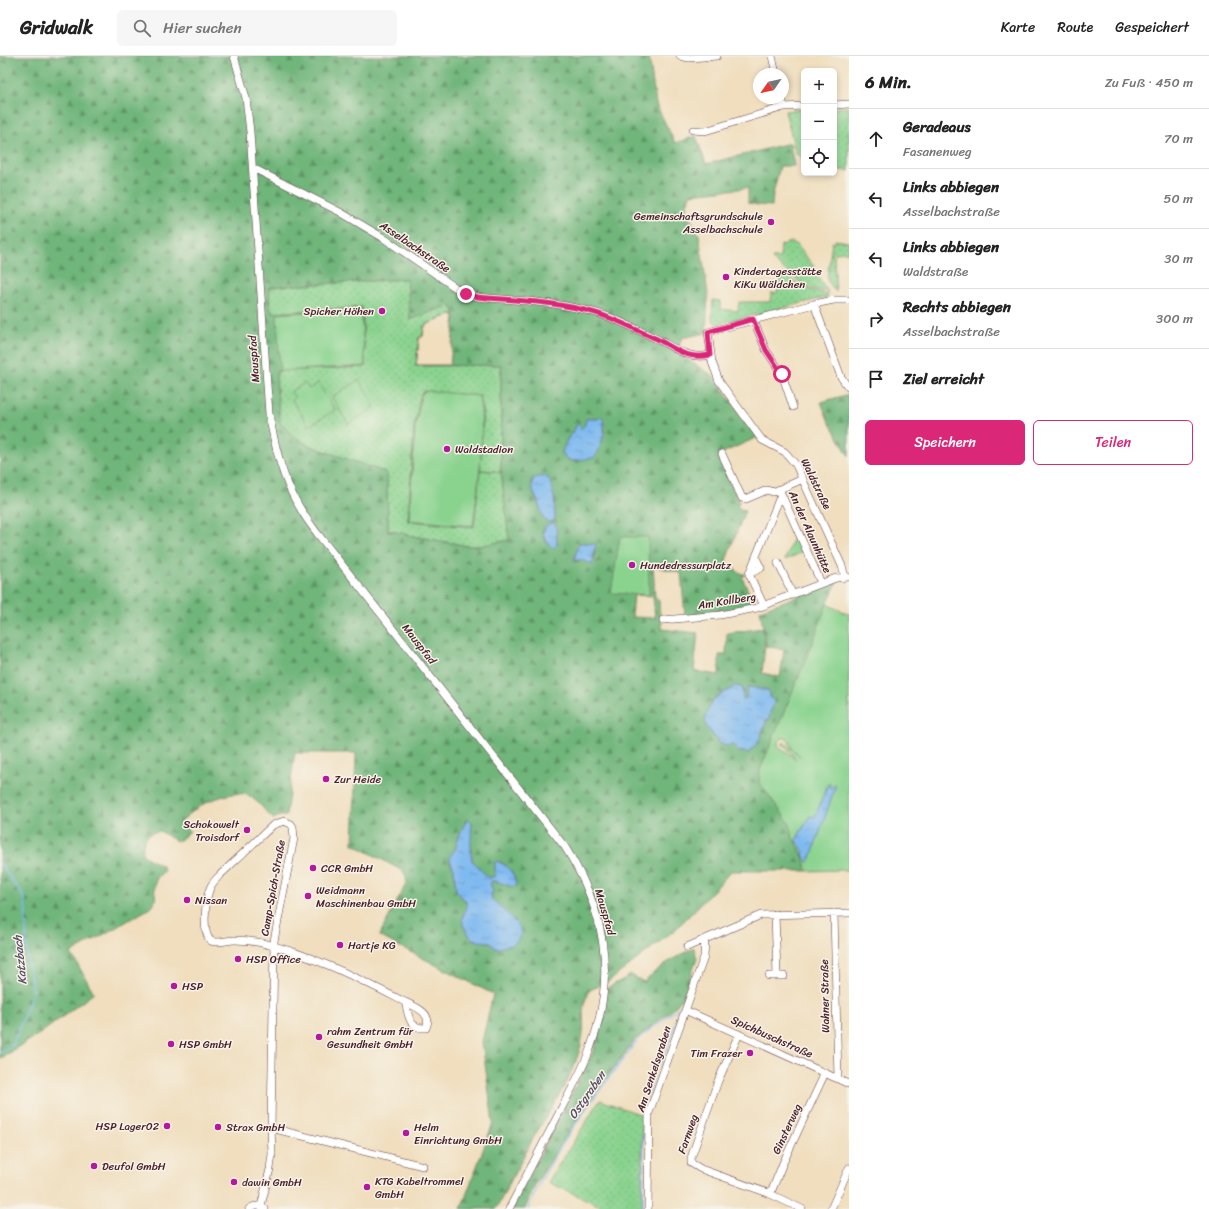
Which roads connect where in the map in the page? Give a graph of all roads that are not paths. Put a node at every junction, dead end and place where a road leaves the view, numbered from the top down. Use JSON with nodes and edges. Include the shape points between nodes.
{"nodes":[{"id":1,"x":234,"y":56,"type":"edge"},
{"id":2,"x":680,"y":56,"type":"edge"},
{"id":3,"x":717,"y":56,"type":"edge"},
{"id":4,"x":772,"y":56,"type":"edge"},
{"id":5,"x":775,"y":68,"type":"edge"},
{"id":6,"x":783,"y":104,"type":"edge"},
{"id":7,"x":849,"y":104,"type":"edge"},
{"id":8,"x":837,"y":105,"type":"edge"},
{"id":9,"x":801,"y":106,"type":"edge"},
{"id":10,"x":784,"y":107,"type":"junction"},
{"id":11,"x":693,"y":130,"type":"dead end"},
{"id":12,"x":253,"y":168,"type":"junction"},
{"id":13,"x":849,"y":300,"type":"edge"},
{"id":14,"x":814,"y":304,"type":"junction"},
{"id":15,"x":753,"y":319,"type":"junction"},
{"id":16,"x":710,"y":355,"type":"junction"},
{"id":17,"x":848,"y":387,"type":"edge"},
{"id":18,"x":793,"y":407,"type":"dead end"},
{"id":19,"x":722,"y":454,"type":"dead end"},
{"id":20,"x":803,"y":479,"type":"junction"},
{"id":21,"x":780,"y":492,"type":"junction"},
{"id":22,"x":778,"y":563,"type":"dead end"},
{"id":23,"x":836,"y":578,"type":"joint"},
{"id":24,"x":847,"y":578,"type":"edge"},
{"id":25,"x":821,"y":583,"type":"junction"},
{"id":26,"x":792,"y":595,"type":"junction"},
{"id":27,"x":764,"y":606,"type":"junction"},
{"id":28,"x":663,"y":620,"type":"dead end"},
{"id":29,"x":834,"y":913,"type":"junction"},
{"id":30,"x":849,"y":913,"type":"edge"},
{"id":31,"x":775,"y":914,"type":"junction"},
{"id":32,"x":705,"y":939,"type":"junction"},
{"id":33,"x":274,"y":946,"type":"junction"},
{"id":34,"x":687,"y":947,"type":"dead end"},
{"id":35,"x":769,"y":976,"type":"dead end"},
{"id":36,"x":405,"y":1002,"type":"dead end"},
{"id":37,"x":685,"y":1010,"type":"junction"},
{"id":38,"x":739,"y":1034,"type":"junction"},
{"id":39,"x":825,"y":1073,"type":"junction"},
{"id":40,"x":838,"y":1079,"type":"junction"},
{"id":41,"x":849,"y":1084,"type":"edge"},
{"id":42,"x":272,"y":1128,"type":"junction"},
{"id":43,"x":423,"y":1166,"type":"dead end"},
{"id":44,"x":849,"y":1168,"type":"edge"},
{"id":45,"x":846,"y":1185,"type":"edge"},
{"id":46,"x":768,"y":1193,"type":"junction"},
{"id":47,"x":263,"y":1208,"type":"edge"},
{"id":48,"x":249,"y":1209,"type":"edge"},
{"id":49,"x":509,"y":1209,"type":"edge"},
{"id":50,"x":648,"y":1209,"type":"edge"},
{"id":51,"x":802,"y":1209,"type":"edge"},
{"id":52,"x":831,"y":1209,"type":"edge"}],
"edges":[{"from":1,"to":12,"type":"street","name":"Mauspfad","via":[[246,98]]},
{"from":2,"to":3,"type":"street"},
{"from":4,"to":5,"type":"street"},
{"from":6,"to":10,"type":"street"},
{"from":7,"to":8,"type":"street"},
{"from":9,"to":10,"type":"street"},
{"from":10,"to":11,"type":"street","via":[[705,131]]},
{"from":12,"to":16,"type":"street","name":"Asselbachstraße","via":[[340,212],[466,294],[595,313],[659,340],[682,353],[698,357]]},
{"from":12,"to":49,"type":"street","name":"Mauspfad","via":[[269,414],[275,446],[286,480],[299,507],[317,533],[570,856],[589,892],[599,924],[604,958],[604,987],[596,1031],[586,1060]]},
{"from":13,"to":14,"type":"street"},
{"from":14,"to":15,"type":"street"},
{"from":14,"to":17,"type":"street","via":[[841,377]]},
{"from":15,"to":16,"type":"street","name":"Waldstraße","via":[[708,332]]},
{"from":15,"to":18,"type":"street","via":[[766,350],[782,374]]},
{"from":16,"to":20,"type":"street","name":"Waldstraße","via":[[719,380],[762,440],[790,457]]},
{"from":19,"to":21,"type":"street","via":[[742,498],[746,499],[767,490]]},
{"from":20,"to":21,"type":"street"},
{"from":20,"to":24,"type":"street","name":"Waldstraße"},
{"from":21,"to":25,"type":"street","name":"An der Alaunhütte"},
{"from":21,"to":27,"type":"street","via":[[756,558],[761,568],[749,574]]},
{"from":22,"to":26,"type":"street"},
{"from":23,"to":24,"type":"street","name":"Waldstraße"},
{"from":23,"to":25,"type":"street","name":"Am Kollberg"},
{"from":25,"to":26,"type":"street","name":"Am Kollberg"},
{"from":26,"to":27,"type":"street","name":"Am Kollberg"},
{"from":27,"to":28,"type":"street","name":"Am Kollberg","via":[[720,615]]},
{"from":29,"to":30,"type":"street"},
{"from":29,"to":31,"type":"street"},
{"from":29,"to":40,"type":"street","name":"Wahner Straße"},
{"from":31,"to":32,"type":"street","via":[[755,917]]},
{"from":31,"to":35,"type":"street","via":[[781,976]]},
{"from":32,"to":34,"type":"street"},
{"from":32,"to":37,"type":"street","name":"Am Senkelsgraben","via":[[704,957]]},
{"from":33,"to":33,"type":"street","name":"Camp-Spich-Straße","via":[[245,940],[211,941],[206,934],[206,903],[211,886],[217,877],[274,825],[284,821],[293,827],[294,838]]},
{"from":33,"to":36,"type":"street","name":"Camp-Spich-Straße","via":[[312,958]]},
{"from":33,"to":42,"type":"street","name":"Camp-Spich-Straße"},
{"from":37,"to":38,"type":"street","name":"Spichbuschstraße"},
{"from":37,"to":50,"type":"street","name":"Am Senkelsgraben","via":[[649,1113]]},
{"from":38,"to":39,"type":"street","name":"Spichbuschstraße"},
{"from":38,"to":46,"type":"street","name":"Farnweg","via":[[718,1081],[690,1161],[695,1166]]},
{"from":39,"to":40,"type":"street","name":"Spichbuschstraße"},
{"from":39,"to":46,"type":"street","name":"Ginsterweg","via":[[772,1190]]},
{"from":40,"to":41,"type":"street","name":"Spichbuschstraße"},
{"from":42,"to":43,"type":"street"},
{"from":42,"to":47,"type":"street","name":"Camp-Spich-Straße","via":[[272,1154]]},
{"from":44,"to":45,"type":"street"},
{"from":45,"to":52,"type":"street"},
{"from":46,"to":51,"type":"street"},
{"from":47,"to":48,"type":"street","via":[[255,1206]]}]}
